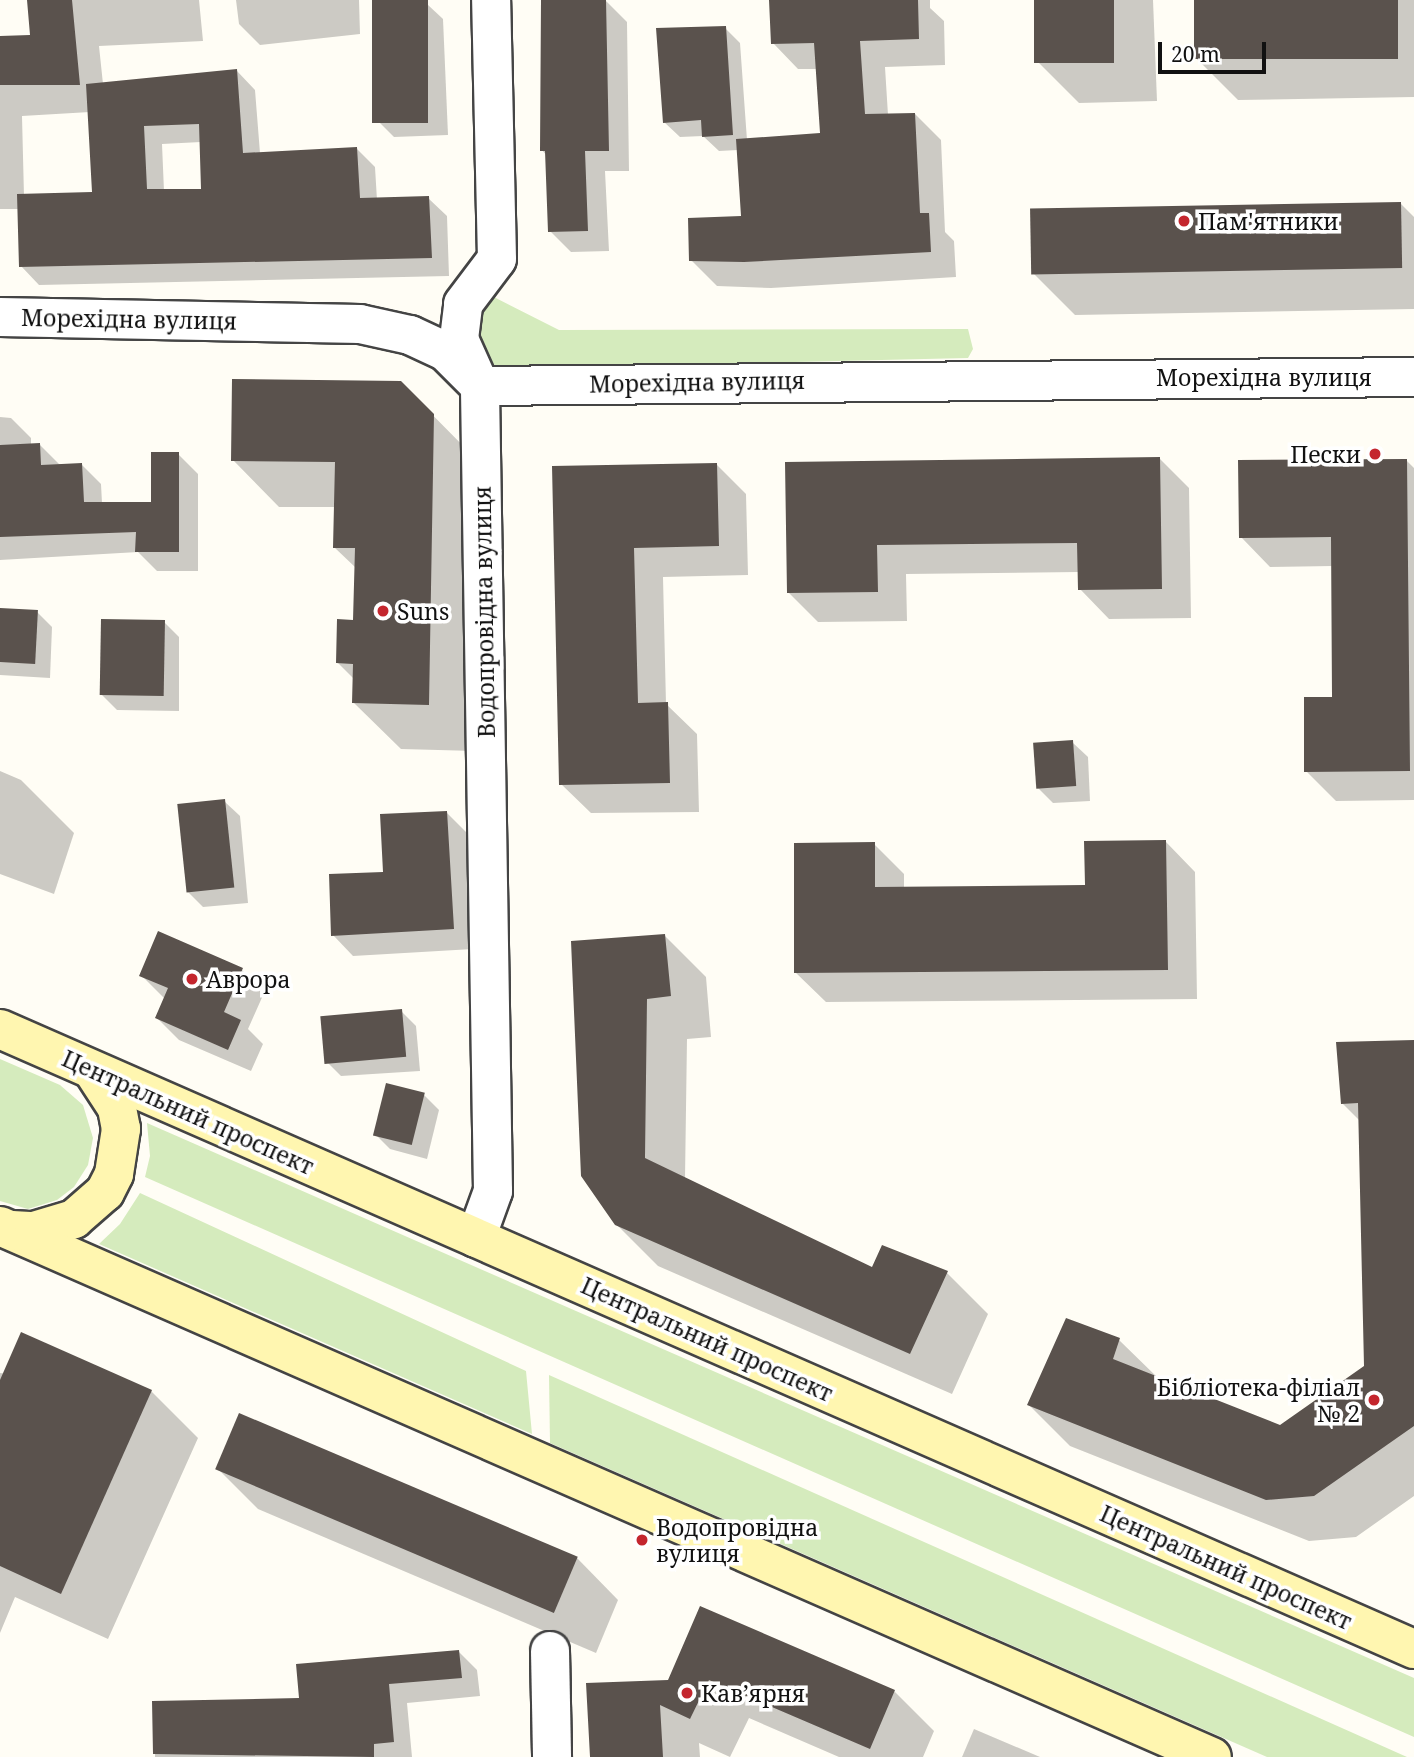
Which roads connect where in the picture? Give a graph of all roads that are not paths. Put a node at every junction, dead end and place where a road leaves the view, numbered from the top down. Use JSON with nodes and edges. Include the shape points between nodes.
{"nodes":[{"id":1,"x":491,"y":0,"type":"edge"},
{"id":2,"x":0,"y":317,"type":"edge"},
{"id":3,"x":1414,"y":377,"type":"edge"},
{"id":4,"x":480,"y":386,"type":"junction"},
{"id":5,"x":0,"y":1029,"type":"edge"},
{"id":6,"x":93,"y":1071,"type":"junction"},
{"id":7,"x":5,"y":1228,"type":"edge"},
{"id":8,"x":477,"y":1238,"type":"junction"},
{"id":9,"x":1414,"y":1649,"type":"edge"},
{"id":10,"x":550,"y":1651,"type":"dead end"},
{"id":11,"x":552,"y":1757,"type":"edge"},
{"id":12,"x":1212,"y":1757,"type":"edge"}],
"edges":[{"from":1,"to":4,"type":"street","name":"Водопровідна вулиця","via":[[497,259],[463,304],[459,339]]},
{"from":2,"to":4,"type":"street","name":"Морехідна вулиця","via":[[360,324],[410,335],[445,351]]},
{"from":3,"to":4,"type":"street","name":"Морехідна вулиця"},
{"from":4,"to":8,"type":"street","name":"Водопровідна вулиця","via":[[493,1191]]},
{"from":5,"to":6,"type":"main road","name":"Центральний проспект"},
{"from":6,"to":7,"type":"main road","via":[[112,1098],[121,1129],[114,1174],[105,1192],[74,1219],[34,1231]]},
{"from":6,"to":8,"type":"main road","name":"Центральний проспект"},
{"from":7,"to":12,"type":"main road"},
{"from":8,"to":9,"type":"main road","name":"Центральний проспект"},
{"from":10,"to":11,"type":"street"}]}
